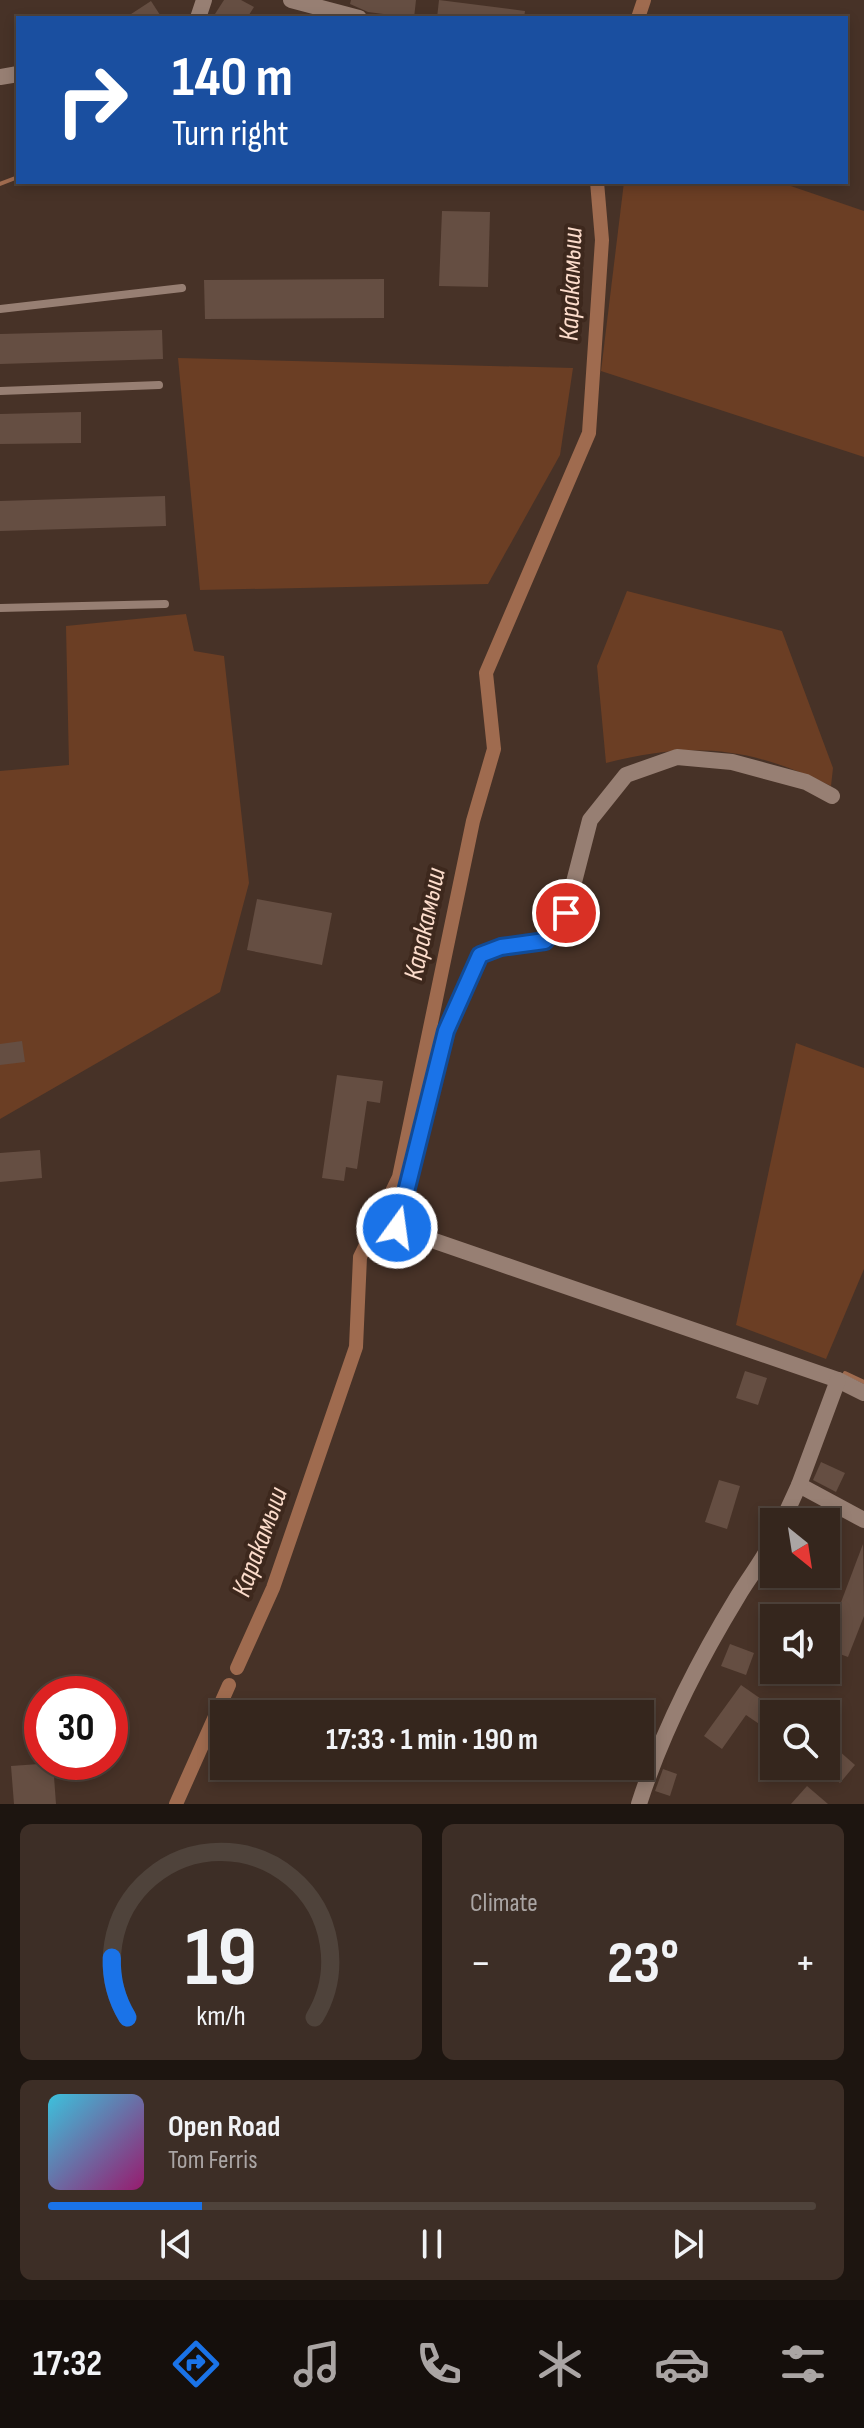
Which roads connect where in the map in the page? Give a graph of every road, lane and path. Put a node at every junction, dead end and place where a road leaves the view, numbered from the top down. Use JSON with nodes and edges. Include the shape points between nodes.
{"nodes":[{"id":1,"x":291,"y":0,"type":"edge"},
{"id":2,"x":351,"y":16,"type":"edge"},
{"id":3,"x":182,"y":288,"type":"dead end"},
{"id":4,"x":0,"y":309,"type":"edge"},
{"id":5,"x":159,"y":385,"type":"dead end"},
{"id":6,"x":0,"y":391,"type":"edge"},
{"id":7,"x":165,"y":604,"type":"dead end"},
{"id":8,"x":0,"y":608,"type":"edge"},
{"id":9,"x":832,"y":796,"type":"dead end"},
{"id":10,"x":838,"y":1380,"type":"junction"},
{"id":11,"x":864,"y":1393,"type":"edge"},
{"id":12,"x":799,"y":1485,"type":"junction"},
{"id":13,"x":788,"y":1508,"type":"edge"},
{"id":14,"x":864,"y":1520,"type":"edge"},
{"id":15,"x":760,"y":1566,"type":"edge"},
{"id":16,"x":639,"y":1804,"type":"edge"}],
"edges":[{"from":1,"to":2,"type":"street"},
{"from":3,"to":4,"type":"lane"},
{"from":5,"to":6,"type":"lane"},
{"from":7,"to":8,"type":"lane"},
{"from":9,"to":10,"type":"street","via":[[806,782],[732,762],[677,757],[626,775],[590,820],[566,913],[545,941],[480,955],[446,1031],[397,1228]]},
{"from":10,"to":11,"type":"street"},
{"from":10,"to":12,"type":"street"},
{"from":12,"to":13,"type":"street"},
{"from":12,"to":14,"type":"street"},
{"from":15,"to":16,"type":"street","via":[[674,1717]]}]}
